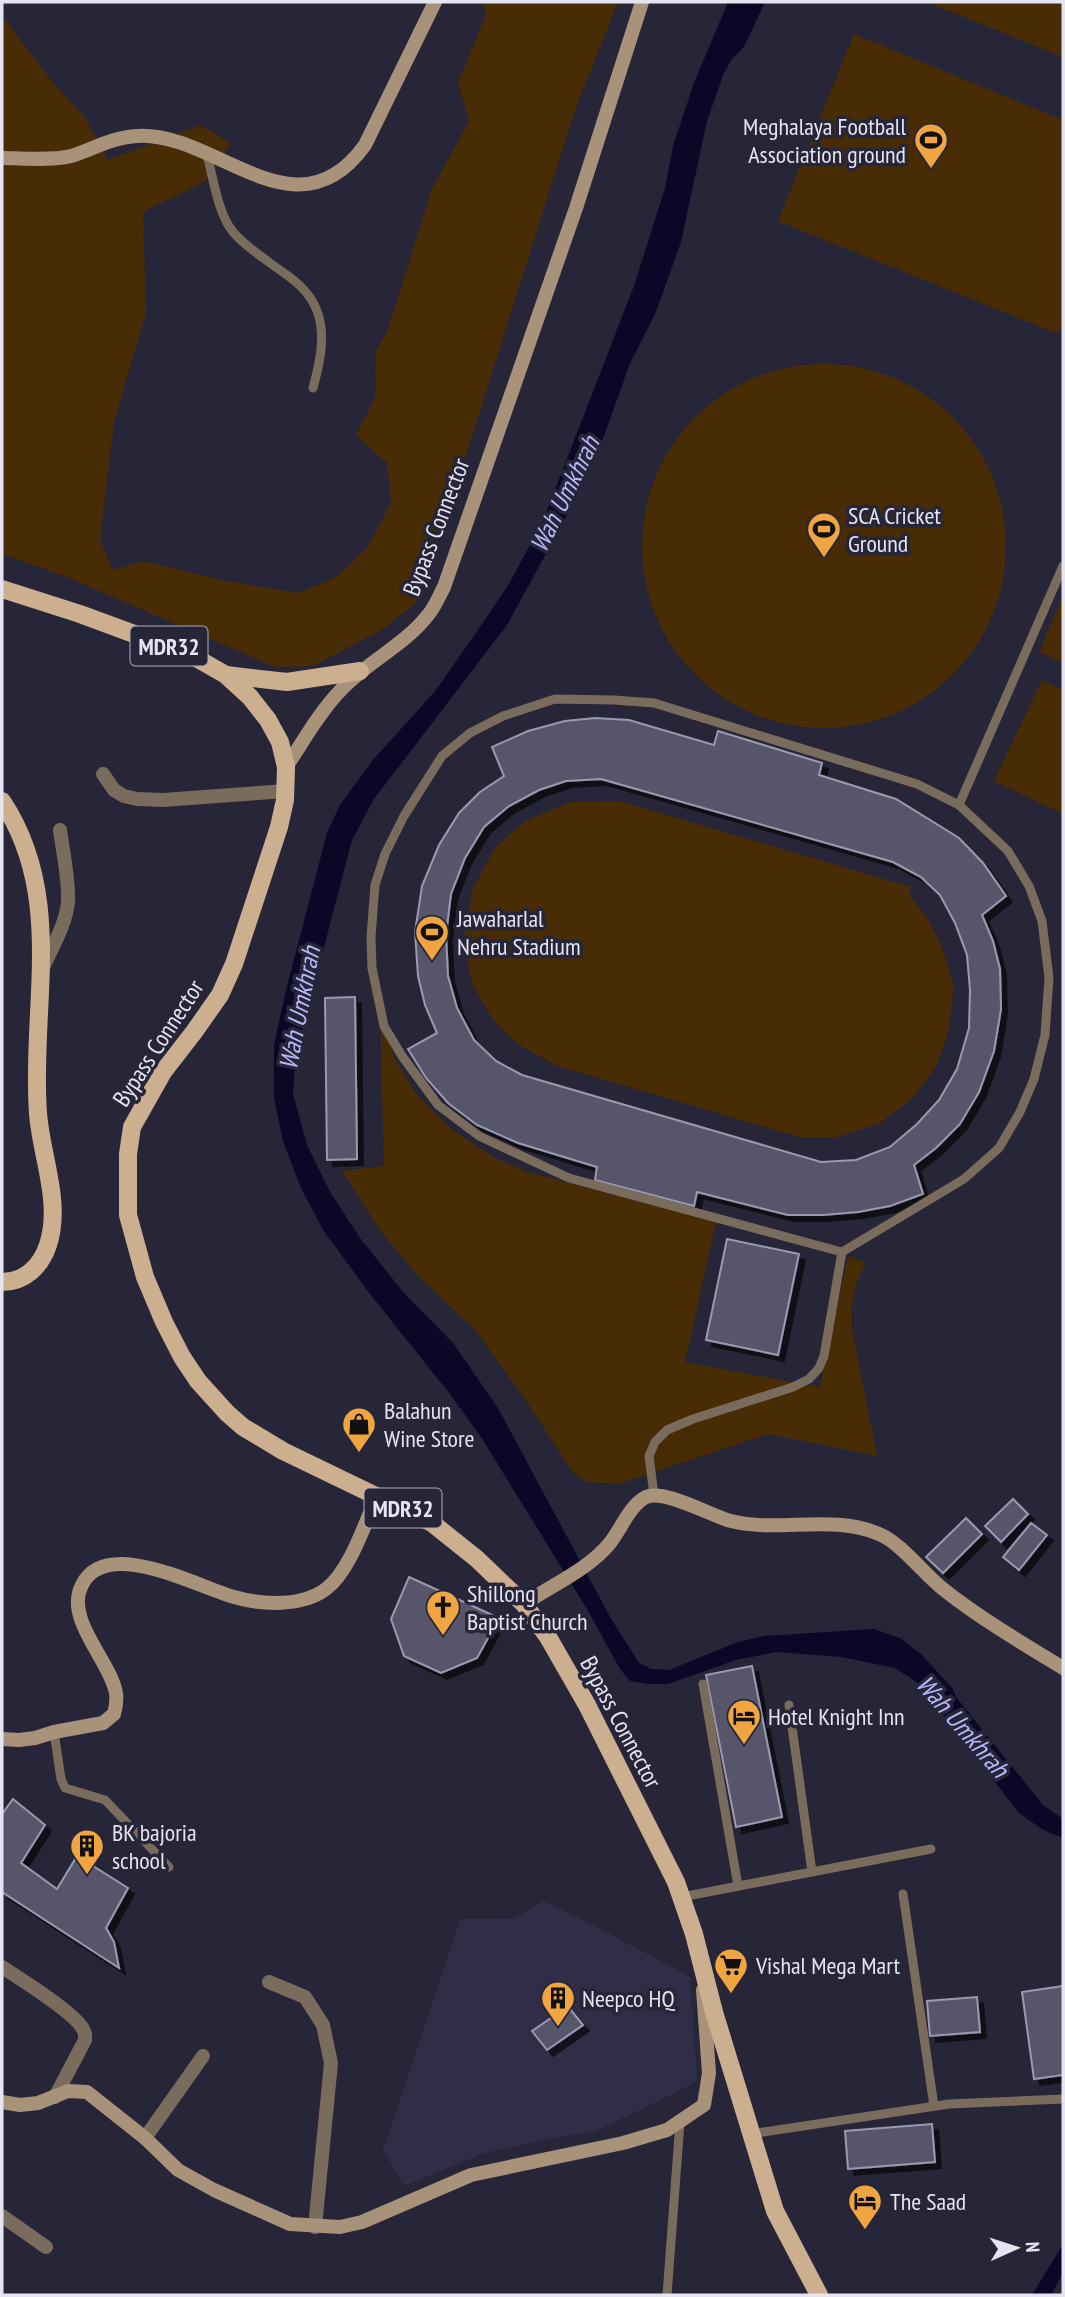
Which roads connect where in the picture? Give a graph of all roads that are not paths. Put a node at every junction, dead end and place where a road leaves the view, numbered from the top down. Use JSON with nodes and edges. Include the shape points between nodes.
{"nodes":[{"id":1,"x":435,"y":2,"type":"edge"},
{"id":2,"x":642,"y":2,"type":"edge"},
{"id":3,"x":207,"y":155,"type":"junction"},
{"id":4,"x":2,"y":158,"type":"edge"},
{"id":5,"x":313,"y":388,"type":"dead end"},
{"id":6,"x":1063,"y":566,"type":"edge"},
{"id":7,"x":2,"y":589,"type":"edge"},
{"id":8,"x":359,"y":671,"type":"junction"},
{"id":9,"x":226,"y":675,"type":"junction"},
{"id":10,"x":286,"y":767,"type":"junction"},
{"id":11,"x":103,"y":774,"type":"dead end"},
{"id":12,"x":286,"y":791,"type":"junction"},
{"id":13,"x":2,"y":801,"type":"edge"},
{"id":14,"x":959,"y":805,"type":"junction"},
{"id":15,"x":60,"y":830,"type":"dead end"},
{"id":16,"x":41,"y":970,"type":"junction"},
{"id":17,"x":842,"y":1252,"type":"junction"},
{"id":18,"x":3,"y":1284,"type":"edge"},
{"id":19,"x":654,"y":1495,"type":"junction"},
{"id":20,"x":377,"y":1496,"type":"junction"},
{"id":21,"x":524,"y":1604,"type":"junction"},
{"id":22,"x":1063,"y":1668,"type":"edge"},
{"id":23,"x":703,"y":1684,"type":"dead end"},
{"id":24,"x":789,"y":1705,"type":"dead end"},
{"id":25,"x":54,"y":1732,"type":"junction"},
{"id":26,"x":2,"y":1738,"type":"edge"},
{"id":27,"x":931,"y":1849,"type":"dead end"},
{"id":28,"x":169,"y":1867,"type":"dead end"},
{"id":29,"x":812,"y":1872,"type":"junction"},
{"id":30,"x":738,"y":1886,"type":"junction"},
{"id":31,"x":903,"y":1894,"type":"dead end"},
{"id":32,"x":682,"y":1897,"type":"junction"},
{"id":33,"x":2,"y":1966,"type":"edge"},
{"id":34,"x":703,"y":1971,"type":"junction"},
{"id":35,"x":269,"y":1982,"type":"dead end"},
{"id":36,"x":203,"y":2056,"type":"dead end"},
{"id":37,"x":55,"y":2097,"type":"junction"},
{"id":38,"x":1063,"y":2099,"type":"edge"},
{"id":39,"x":2,"y":2102,"type":"edge"},
{"id":40,"x":934,"y":2106,"type":"junction"},
{"id":41,"x":680,"y":2122,"type":"junction"},
{"id":42,"x":750,"y":2134,"type":"junction"},
{"id":43,"x":145,"y":2138,"type":"junction"},
{"id":44,"x":2,"y":2216,"type":"edge"},
{"id":45,"x":315,"y":2227,"type":"junction"},
{"id":46,"x":46,"y":2246,"type":"dead end"},
{"id":47,"x":667,"y":2295,"type":"edge"},
{"id":48,"x":818,"y":2295,"type":"edge"}],
"edges":[{"from":1,"to":3,"type":"street","via":[[373,130],[355,159],[343,168],[323,180],[292,184]]},
{"from":2,"to":8,"type":"street","name":"Bypass Connector","via":[[576,208],[444,587],[414,629]]},
{"from":3,"to":4,"type":"street","via":[[160,138],[137,136],[69,156]]},
{"from":3,"to":5,"type":"lane","via":[[232,231],[297,282],[317,313],[323,345]]},
{"from":6,"to":14,"type":"lane"},
{"from":7,"to":9,"type":"main road","number":"MDR32","via":[[165,644]]},
{"from":8,"to":9,"type":"main road","via":[[287,682]]},
{"from":8,"to":10,"type":"street","name":"Bypass Connector","via":[[323,710]]},
{"from":9,"to":10,"type":"main road","number":"MDR32","via":[[268,720]]},
{"from":10,"to":12,"type":"main road","name":"Bypass Connector","number":"MDR32"},
{"from":11,"to":12,"type":"street","via":[[114,790],[137,799]]},
{"from":12,"to":20,"type":"main road","name":"Bypass Connector","number":"MDR32","via":[[279,827],[230,974],[220,995],[163,1072],[132,1128],[128,1215],[145,1277],[164,1322],[212,1397],[243,1427]]},
{"from":13,"to":16,"type":"main road","via":[[34,877]]},
{"from":14,"to":17,"type":"lane","via":[[1008,851],[1029,886],[1042,921],[1049,978],[1045,1035],[1034,1079],[999,1148],[964,1180]]},
{"from":14,"to":17,"type":"lane","via":[[917,784],[654,703],[555,699],[503,716],[470,733],[442,756],[404,816],[375,885],[372,968],[384,1026],[438,1105],[479,1136],[569,1178]]},
{"from":15,"to":16,"type":"street","via":[[68,904]]},
{"from":16,"to":18,"type":"main road","via":[[38,1114],[52,1223],[48,1244],[32,1271]]},
{"from":17,"to":19,"type":"lane","via":[[819,1368],[793,1387],[667,1430],[649,1456]]},
{"from":19,"to":21,"type":"street","via":[[635,1506],[601,1554]]},
{"from":19,"to":22,"type":"street","via":[[735,1522],[823,1524],[882,1534],[940,1587]]},
{"from":20,"to":21,"type":"main road","name":"Bypass Connector","number":"MDR32","via":[[432,1523]]},
{"from":20,"to":25,"type":"street","via":[[338,1578],[303,1599],[274,1603],[235,1598],[141,1566],[112,1564],[91,1572],[81,1585],[78,1608],[116,1693],[114,1714],[103,1723]]},
{"from":21,"to":32,"type":"main road","name":"Bypass Connector","number":"MDR32","via":[[587,1705]]},
{"from":23,"to":30,"type":"lane"},
{"from":24,"to":29,"type":"lane"},
{"from":25,"to":26,"type":"street","via":[[19,1740]]},
{"from":25,"to":28,"type":"lane","via":[[65,1788],[105,1800]]},
{"from":27,"to":29,"type":"lane"},
{"from":29,"to":30,"type":"lane"},
{"from":30,"to":32,"type":"lane"},
{"from":31,"to":40,"type":"lane"},
{"from":32,"to":34,"type":"main road","name":"Bypass Connector","number":"MDR32"},
{"from":33,"to":37,"type":"street","via":[[82,2026],[85,2040]]},
{"from":34,"to":41,"type":"street","via":[[707,2093],[704,2105]]},
{"from":34,"to":42,"type":"main road","name":"Bypass Connector","number":"MDR32"},
{"from":35,"to":45,"type":"street","via":[[304,1997],[323,2025],[331,2063]]},
{"from":36,"to":43,"type":"street"},
{"from":37,"to":39,"type":"street","via":[[20,2105]]},
{"from":37,"to":43,"type":"street","via":[[68,2091],[87,2092]]},
{"from":38,"to":40,"type":"lane"},
{"from":40,"to":42,"type":"lane"},
{"from":41,"to":45,"type":"street","via":[[623,2143],[471,2175],[362,2222]]},
{"from":41,"to":47,"type":"lane"},
{"from":42,"to":48,"type":"main road","name":"Bypass Connector","number":"MDR32","via":[[775,2211]]},
{"from":43,"to":45,"type":"street","via":[[178,2169],[214,2190],[290,2224]]},
{"from":44,"to":46,"type":"street"}]}
